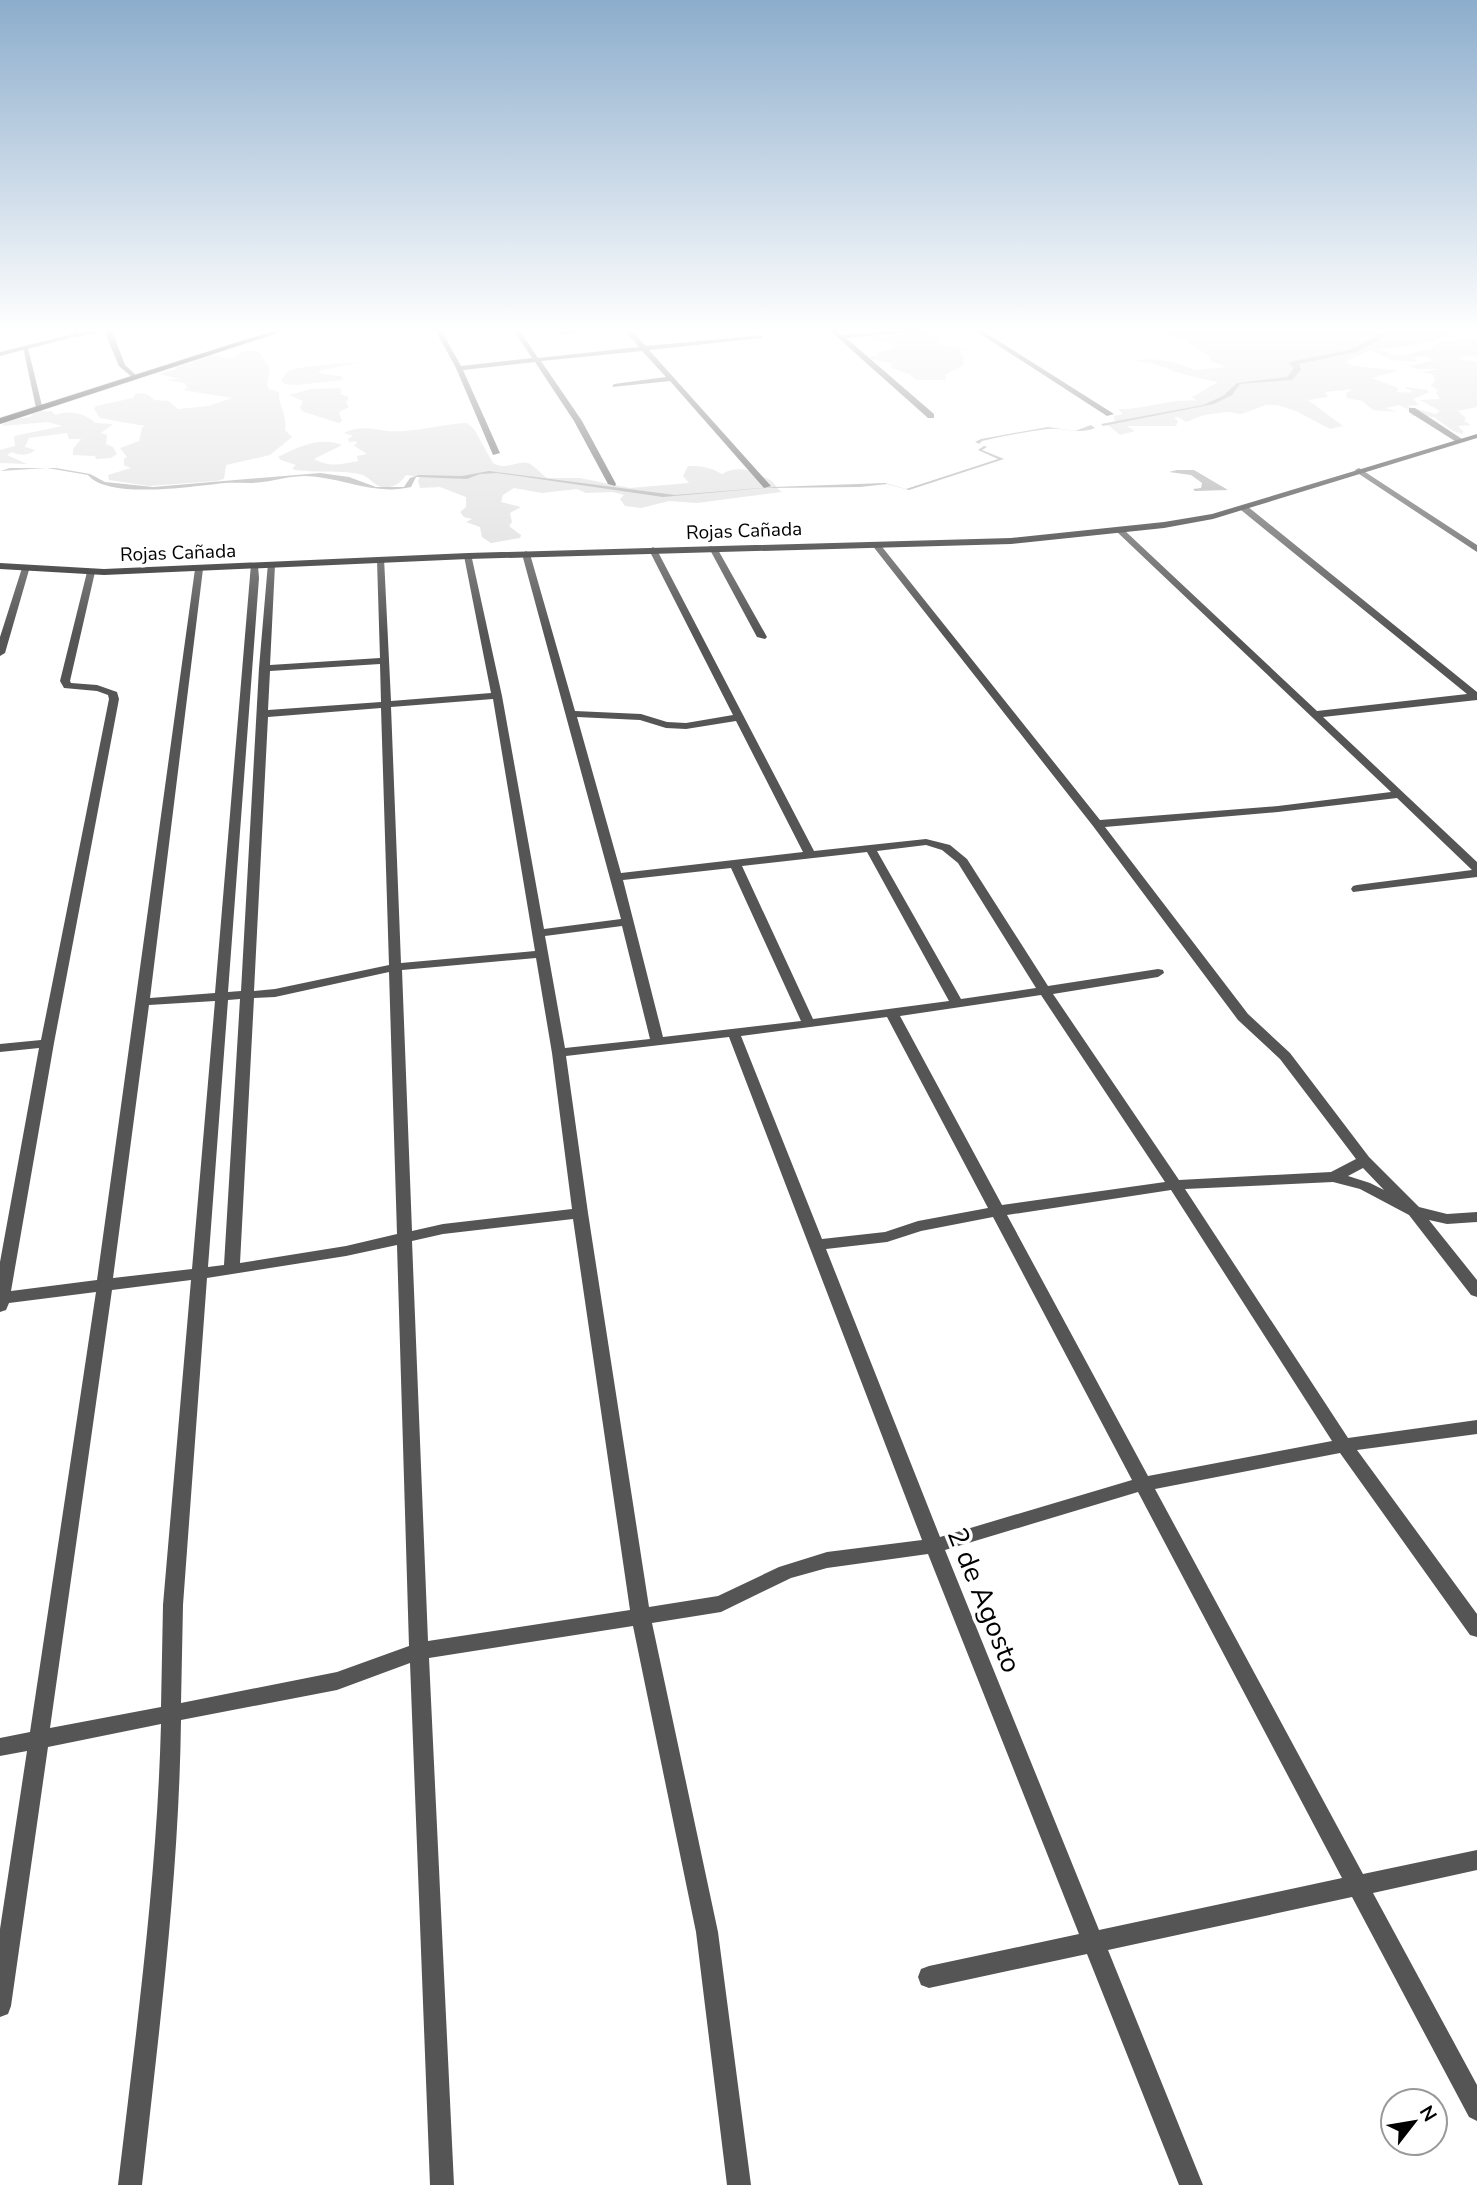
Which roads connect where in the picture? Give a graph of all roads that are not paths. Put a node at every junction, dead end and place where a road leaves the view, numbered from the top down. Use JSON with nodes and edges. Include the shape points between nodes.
{"nodes":[{"id":1,"x":486,"y":430,"type":"edge"},
{"id":2,"x":583,"y":430,"type":"edge"},
{"id":3,"x":717,"y":430,"type":"edge"},
{"id":4,"x":1444,"y":430,"type":"edge"},
{"id":5,"x":1477,"y":436,"type":"edge"},
{"id":6,"x":1461,"y":441,"type":"junction"},
{"id":7,"x":496,"y":453,"type":"dead end"},
{"id":8,"x":1359,"y":470,"type":"junction"},
{"id":9,"x":612,"y":484,"type":"dead end"},
{"id":10,"x":767,"y":486,"type":"dead end"},
{"id":11,"x":1244,"y":508,"type":"junction"},
{"id":12,"x":1120,"y":531,"type":"junction"},
{"id":13,"x":876,"y":545,"type":"junction"},
{"id":14,"x":713,"y":548,"type":"junction"},
{"id":15,"x":1477,"y":549,"type":"edge"},
{"id":16,"x":653,"y":550,"type":"junction"},
{"id":17,"x":526,"y":554,"type":"junction"},
{"id":18,"x":468,"y":556,"type":"junction"},
{"id":19,"x":381,"y":560,"type":"junction"},
{"id":20,"x":0,"y":566,"type":"edge"},
{"id":21,"x":262,"y":566,"type":"junction"},
{"id":22,"x":25,"y":569,"type":"junction"},
{"id":23,"x":199,"y":569,"type":"junction"},
{"id":24,"x":91,"y":572,"type":"junction"},
{"id":25,"x":762,"y":637,"type":"dead end"},
{"id":26,"x":0,"y":653,"type":"edge"},
{"id":27,"x":384,"y":661,"type":"junction"},
{"id":28,"x":264,"y":668,"type":"junction"},
{"id":29,"x":497,"y":696,"type":"junction"},
{"id":30,"x":1477,"y":697,"type":"edge"},
{"id":31,"x":385,"y":705,"type":"junction"},
{"id":32,"x":262,"y":714,"type":"junction"},
{"id":33,"x":570,"y":714,"type":"junction"},
{"id":34,"x":1313,"y":715,"type":"junction"},
{"id":35,"x":739,"y":717,"type":"junction"},
{"id":36,"x":1397,"y":795,"type":"junction"},
{"id":37,"x":1097,"y":824,"type":"junction"},
{"id":38,"x":870,"y":848,"type":"junction"},
{"id":39,"x":810,"y":855,"type":"junction"},
{"id":40,"x":736,"y":863,"type":"junction"},
{"id":41,"x":1477,"y":871,"type":"edge"},
{"id":42,"x":616,"y":877,"type":"junction"},
{"id":43,"x":1357,"y":889,"type":"dead end"},
{"id":44,"x":627,"y":922,"type":"junction"},
{"id":45,"x":538,"y":933,"type":"junction"},
{"id":46,"x":542,"y":954,"type":"junction"},
{"id":47,"x":395,"y":967,"type":"junction"},
{"id":48,"x":1158,"y":973,"type":"dead end"},
{"id":49,"x":1045,"y":992,"type":"junction"},
{"id":50,"x":247,"y":995,"type":"junction"},
{"id":51,"x":222,"y":997,"type":"junction"},
{"id":52,"x":142,"y":1002,"type":"junction"},
{"id":53,"x":957,"y":1004,"type":"junction"},
{"id":54,"x":891,"y":1012,"type":"junction"},
{"id":55,"x":808,"y":1024,"type":"junction"},
{"id":56,"x":734,"y":1034,"type":"junction"},
{"id":57,"x":657,"y":1042,"type":"junction"},
{"id":58,"x":47,"y":1043,"type":"junction"},
{"id":59,"x":0,"y":1048,"type":"edge"},
{"id":60,"x":559,"y":1053,"type":"junction"},
{"id":61,"x":1364,"y":1160,"type":"junction"},
{"id":62,"x":1333,"y":1177,"type":"junction"},
{"id":63,"x":1175,"y":1185,"type":"junction"},
{"id":64,"x":997,"y":1211,"type":"junction"},
{"id":65,"x":1414,"y":1211,"type":"junction"},
{"id":66,"x":580,"y":1213,"type":"junction"},
{"id":67,"x":1477,"y":1217,"type":"edge"},
{"id":68,"x":404,"y":1237,"type":"junction"},
{"id":69,"x":817,"y":1245,"type":"junction"},
{"id":70,"x":232,"y":1269,"type":"junction"},
{"id":71,"x":200,"y":1272,"type":"junction"},
{"id":72,"x":105,"y":1284,"type":"junction"},
{"id":73,"x":1477,"y":1291,"type":"edge"},
{"id":74,"x":1,"y":1302,"type":"edge"},
{"id":75,"x":1477,"y":1427,"type":"edge"},
{"id":76,"x":1344,"y":1445,"type":"junction"},
{"id":77,"x":1143,"y":1484,"type":"junction"},
{"id":78,"x":934,"y":1546,"type":"junction"},
{"id":79,"x":641,"y":1617,"type":"junction"},
{"id":80,"x":1477,"y":1629,"type":"edge"},
{"id":81,"x":419,"y":1651,"type":"junction"},
{"id":82,"x":171,"y":1713,"type":"junction"},
{"id":83,"x":40,"y":1739,"type":"junction"},
{"id":84,"x":0,"y":1746,"type":"edge"},
{"id":85,"x":1477,"y":1860,"type":"edge"},
{"id":86,"x":1357,"y":1886,"type":"junction"},
{"id":87,"x":1092,"y":1943,"type":"junction"},
{"id":88,"x":929,"y":1977,"type":"dead end"},
{"id":89,"x":0,"y":2006,"type":"edge"},
{"id":90,"x":1477,"y":2109,"type":"edge"},
{"id":91,"x":130,"y":2185,"type":"edge"},
{"id":92,"x":442,"y":2185,"type":"edge"},
{"id":93,"x":739,"y":2185,"type":"edge"},
{"id":94,"x":1191,"y":2185,"type":"edge"}],
"edges":[{"from":1,"to":7,"type":"street"},
{"from":2,"to":9,"type":"street"},
{"from":3,"to":10,"type":"street"},
{"from":4,"to":6,"type":"street"},
{"from":5,"to":6,"type":"main road","name":"Rojas Cañada"},
{"from":6,"to":8,"type":"main road","name":"Rojas Cañada"},
{"from":8,"to":11,"type":"main road","name":"Rojas Cañada"},
{"from":8,"to":15,"type":"street"},
{"from":11,"to":12,"type":"main road","name":"Rojas Cañada"},
{"from":11,"to":30,"type":"street"},
{"from":12,"to":13,"type":"main road","name":"Rojas Cañada","via":[[998,542]]},
{"from":12,"to":34,"type":"street"},
{"from":13,"to":14,"type":"main road","name":"Rojas Cañada"},
{"from":13,"to":37,"type":"street"},
{"from":14,"to":16,"type":"main road","name":"Rojas Cañada"},
{"from":14,"to":25,"type":"street"},
{"from":16,"to":17,"type":"main road","name":"Rojas Cañada"},
{"from":16,"to":35,"type":"street"},
{"from":17,"to":18,"type":"main road","name":"Rojas Cañada"},
{"from":17,"to":33,"type":"street"},
{"from":18,"to":19,"type":"main road","name":"Rojas Cañada"},
{"from":18,"to":29,"type":"street"},
{"from":19,"to":21,"type":"main road","name":"Rojas Cañada"},
{"from":19,"to":27,"type":"street"},
{"from":20,"to":22,"type":"main road","name":"Rojas Cañada"},
{"from":21,"to":23,"type":"main road","name":"Rojas Cañada"},
{"from":21,"to":28,"type":"street"},
{"from":21,"to":51,"type":"street","via":[[255,578]]},
{"from":22,"to":24,"type":"main road","name":"Rojas Cañada"},
{"from":22,"to":26,"type":"street"},
{"from":23,"to":24,"type":"main road","name":"Rojas Cañada"},
{"from":23,"to":52,"type":"street"},
{"from":24,"to":58,"type":"street","via":[[65,681],[76,688],[106,688],[114,699]]},
{"from":27,"to":28,"type":"street"},
{"from":27,"to":31,"type":"street"},
{"from":28,"to":32,"type":"street"},
{"from":29,"to":31,"type":"street"},
{"from":29,"to":45,"type":"street"},
{"from":30,"to":34,"type":"street"},
{"from":31,"to":32,"type":"street"},
{"from":31,"to":47,"type":"street"},
{"from":32,"to":50,"type":"street"},
{"from":33,"to":35,"type":"street","via":[[615,715],[676,725]]},
{"from":33,"to":42,"type":"street"},
{"from":34,"to":36,"type":"street"},
{"from":35,"to":39,"type":"street"},
{"from":36,"to":37,"type":"street"},
{"from":36,"to":41,"type":"street"},
{"from":37,"to":61,"type":"street","via":[[1243,1017],[1285,1055]]},
{"from":38,"to":39,"type":"street"},
{"from":38,"to":49,"type":"street","via":[[926,842],[952,850]]},
{"from":38,"to":53,"type":"street"},
{"from":39,"to":40,"type":"street"},
{"from":40,"to":42,"type":"street"},
{"from":40,"to":55,"type":"street"},
{"from":41,"to":43,"type":"street"},
{"from":42,"to":44,"type":"street"},
{"from":44,"to":45,"type":"street"},
{"from":44,"to":57,"type":"street"},
{"from":45,"to":46,"type":"street"},
{"from":46,"to":47,"type":"street"},
{"from":46,"to":60,"type":"street"},
{"from":47,"to":50,"type":"street"},
{"from":47,"to":68,"type":"street"},
{"from":48,"to":49,"type":"street"},
{"from":49,"to":53,"type":"street"},
{"from":49,"to":63,"type":"street"},
{"from":50,"to":51,"type":"street"},
{"from":50,"to":70,"type":"street"},
{"from":51,"to":52,"type":"street"},
{"from":51,"to":71,"type":"street"},
{"from":52,"to":72,"type":"street"},
{"from":53,"to":54,"type":"street"},
{"from":54,"to":55,"type":"street"},
{"from":54,"to":64,"type":"street"},
{"from":55,"to":56,"type":"street"},
{"from":56,"to":57,"type":"street"},
{"from":56,"to":69,"type":"street","name":"2 de Agosto"},
{"from":57,"to":60,"type":"street"},
{"from":58,"to":59,"type":"street"},
{"from":58,"to":74,"type":"street"},
{"from":60,"to":66,"type":"street"},
{"from":61,"to":62,"type":"street"},
{"from":61,"to":65,"type":"street"},
{"from":62,"to":63,"type":"street"},
{"from":62,"to":65,"type":"street","via":[[1365,1186]]},
{"from":63,"to":64,"type":"street"},
{"from":63,"to":76,"type":"street"},
{"from":64,"to":69,"type":"street","via":[[918,1226],[887,1237]]},
{"from":64,"to":77,"type":"street"},
{"from":65,"to":67,"type":"street","via":[[1447,1219]]},
{"from":65,"to":73,"type":"street"},
{"from":66,"to":68,"type":"street"},
{"from":66,"to":79,"type":"street"},
{"from":68,"to":70,"type":"street"},
{"from":68,"to":81,"type":"street"},
{"from":69,"to":78,"type":"street","name":"2 de Agosto"},
{"from":70,"to":71,"type":"street"},
{"from":71,"to":72,"type":"street"},
{"from":71,"to":82,"type":"street","via":[[173,1605]]},
{"from":72,"to":74,"type":"street"},
{"from":72,"to":83,"type":"street"},
{"from":75,"to":76,"type":"street"},
{"from":76,"to":77,"type":"street"},
{"from":76,"to":80,"type":"street"},
{"from":77,"to":78,"type":"street"},
{"from":77,"to":86,"type":"street"},
{"from":78,"to":79,"type":"street","via":[[827,1560],[786,1572],[721,1604]]},
{"from":78,"to":87,"type":"street","name":"2 de Agosto"},
{"from":79,"to":81,"type":"street"},
{"from":79,"to":93,"type":"street","via":[[707,1932]]},
{"from":81,"to":82,"type":"street","via":[[337,1681]]},
{"from":81,"to":92,"type":"street"},
{"from":82,"to":83,"type":"street"},
{"from":82,"to":91,"type":"street","via":[[158,1940]]},
{"from":83,"to":84,"type":"street"},
{"from":83,"to":89,"type":"street"},
{"from":85,"to":86,"type":"street"},
{"from":86,"to":87,"type":"street"},
{"from":86,"to":90,"type":"street"},
{"from":87,"to":88,"type":"street"},
{"from":87,"to":94,"type":"street","name":"2 de Agosto"}]}
